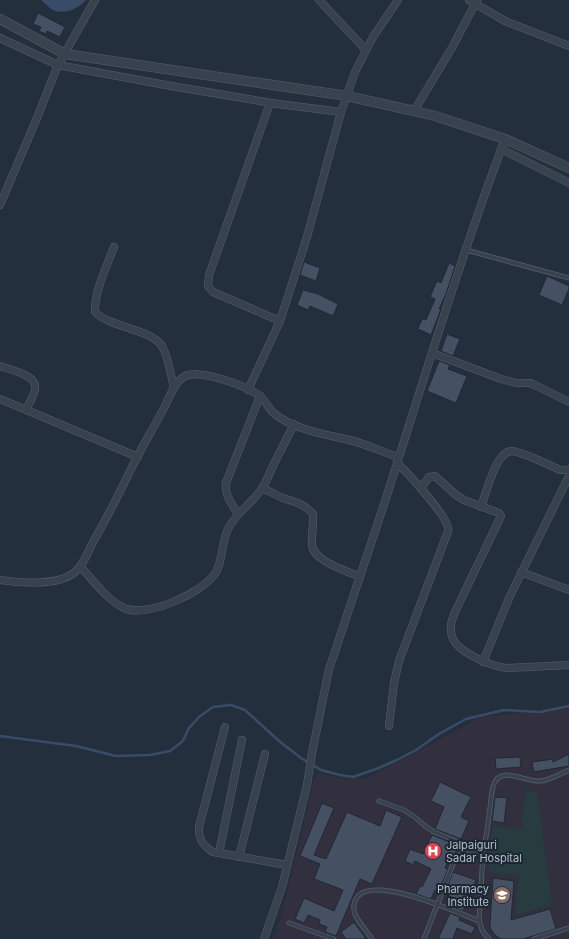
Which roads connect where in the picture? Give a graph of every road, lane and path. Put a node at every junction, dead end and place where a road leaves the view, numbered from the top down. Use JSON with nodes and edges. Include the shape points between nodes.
{"nodes":[{"id":1,"x":95,"y":0,"type":"edge"},
{"id":2,"x":319,"y":0,"type":"edge"},
{"id":3,"x":398,"y":0,"type":"edge"},
{"id":4,"x":473,"y":1,"type":"edge"},
{"id":5,"x":0,"y":19,"type":"edge"},
{"id":6,"x":0,"y":38,"type":"edge"},
{"id":7,"x":569,"y":46,"type":"edge"},
{"id":8,"x":365,"y":49,"type":"junction"},
{"id":9,"x":65,"y":54,"type":"junction"},
{"id":10,"x":58,"y":65,"type":"junction"},
{"id":11,"x":347,"y":96,"type":"junction"},
{"id":12,"x":270,"y":102,"type":"junction"},
{"id":13,"x":414,"y":111,"type":"junction"},
{"id":14,"x":341,"y":112,"type":"junction"},
{"id":15,"x":505,"y":139,"type":"junction"},
{"id":16,"x":501,"y":149,"type":"junction"},
{"id":17,"x":569,"y":168,"type":"edge"},
{"id":18,"x":569,"y":183,"type":"edge"},
{"id":19,"x":0,"y":205,"type":"edge"},
{"id":20,"x":114,"y":247,"type":"dead end"},
{"id":21,"x":466,"y":250,"type":"junction"},
{"id":22,"x":569,"y":278,"type":"edge"},
{"id":23,"x":280,"y":321,"type":"junction"},
{"id":24,"x":432,"y":353,"type":"junction"},
{"id":25,"x":0,"y":366,"type":"edge"},
{"id":26,"x":174,"y":388,"type":"junction"},
{"id":27,"x":248,"y":390,"type":"junction"},
{"id":28,"x":260,"y":396,"type":"junction"},
{"id":29,"x":0,"y":399,"type":"edge"},
{"id":30,"x":569,"y":402,"type":"edge"},
{"id":31,"x":26,"y":410,"type":"junction"},
{"id":32,"x":294,"y":424,"type":"junction"},
{"id":33,"x":138,"y":457,"type":"junction"},
{"id":34,"x":398,"y":460,"type":"junction"},
{"id":35,"x":569,"y":469,"type":"edge"},
{"id":36,"x":569,"y":476,"type":"edge"},
{"id":37,"x":262,"y":488,"type":"junction"},
{"id":38,"x":421,"y":488,"type":"junction"},
{"id":39,"x":481,"y":507,"type":"junction"},
{"id":40,"x":238,"y":514,"type":"junction"},
{"id":41,"x":80,"y":566,"type":"junction"},
{"id":42,"x":521,"y":572,"type":"junction"},
{"id":43,"x":360,"y":576,"type":"junction"},
{"id":44,"x":0,"y":580,"type":"edge"},
{"id":45,"x":569,"y":590,"type":"edge"},
{"id":46,"x":483,"y":662,"type":"junction"},
{"id":47,"x":569,"y":665,"type":"edge"},
{"id":48,"x":389,"y":726,"type":"dead end"},
{"id":49,"x":225,"y":727,"type":"dead end"},
{"id":50,"x":242,"y":740,"type":"dead end"},
{"id":51,"x":265,"y":754,"type":"dead end"},
{"id":52,"x":569,"y":770,"type":"edge"},
{"id":53,"x":379,"y":801,"type":"dead end"},
{"id":54,"x":468,"y":850,"type":"junction"},
{"id":55,"x":219,"y":853,"type":"junction"},
{"id":56,"x":483,"y":854,"type":"junction"},
{"id":57,"x":239,"y":856,"type":"junction"},
{"id":58,"x":287,"y":865,"type":"junction"},
{"id":59,"x":438,"y":905,"type":"junction"},
{"id":60,"x":479,"y":921,"type":"junction"},
{"id":61,"x":289,"y":923,"type":"dead end"},
{"id":62,"x":569,"y":928,"type":"edge"},
{"id":63,"x":264,"y":939,"type":"edge"},
{"id":64,"x":334,"y":939,"type":"edge"},
{"id":65,"x":372,"y":939,"type":"edge"},
{"id":66,"x":424,"y":939,"type":"edge"},
{"id":67,"x":489,"y":939,"type":"edge"},
{"id":68,"x":534,"y":939,"type":"edge"}],
"edges":[{"from":1,"to":9,"type":"street"},
{"from":2,"to":8,"type":"street"},
{"from":3,"to":8,"type":"street"},
{"from":4,"to":7,"type":"street","via":[[505,21]]},
{"from":4,"to":13,"type":"street","via":[[453,46]]},
{"from":5,"to":9,"type":"street"},
{"from":6,"to":10,"type":"street"},
{"from":8,"to":11,"type":"street"},
{"from":9,"to":10,"type":"street"},
{"from":9,"to":11,"type":"street"},
{"from":10,"to":12,"type":"street"},
{"from":10,"to":19,"type":"street"},
{"from":11,"to":13,"type":"street"},
{"from":11,"to":14,"type":"street"},
{"from":12,"to":14,"type":"street"},
{"from":12,"to":23,"type":"street","via":[[209,275],[208,286],[213,292]]},
{"from":13,"to":15,"type":"street"},
{"from":14,"to":23,"type":"street","via":[[307,237]]},
{"from":15,"to":16,"type":"street"},
{"from":15,"to":17,"type":"street"},
{"from":16,"to":18,"type":"street"},
{"from":16,"to":21,"type":"street"},
{"from":20,"to":26,"type":"street","via":[[97,295],[96,312],[106,320],[157,340],[164,350]]},
{"from":21,"to":22,"type":"lane"},
{"from":21,"to":24,"type":"street"},
{"from":23,"to":27,"type":"street"},
{"from":24,"to":30,"type":"street","via":[[501,379],[537,386]]},
{"from":24,"to":34,"type":"street"},
{"from":25,"to":31,"type":"street","via":[[32,378],[36,389]]},
{"from":26,"to":27,"type":"street","via":[[184,376],[198,374],[225,380]]},
{"from":26,"to":33,"type":"street"},
{"from":27,"to":28,"type":"street"},
{"from":28,"to":32,"type":"street","via":[[276,414]]},
{"from":28,"to":40,"type":"street","via":[[226,483],[226,494]]},
{"from":29,"to":31,"type":"street"},
{"from":31,"to":33,"type":"street"},
{"from":32,"to":34,"type":"street","via":[[354,442]]},
{"from":32,"to":37,"type":"street"},
{"from":33,"to":41,"type":"street"},
{"from":34,"to":38,"type":"street"},
{"from":34,"to":43,"type":"street"},
{"from":35,"to":39,"type":"street","via":[[560,470],[510,451],[504,454],[496,466]]},
{"from":36,"to":42,"type":"street"},
{"from":37,"to":40,"type":"street"},
{"from":37,"to":43,"type":"street","via":[[304,505],[310,510],[313,514],[312,544],[316,556]]},
{"from":38,"to":39,"type":"street","via":[[429,478],[435,476],[456,495]]},
{"from":38,"to":48,"type":"street","via":[[449,528],[399,661]]},
{"from":39,"to":46,"type":"street","via":[[501,516],[451,624],[455,643]]},
{"from":40,"to":41,"type":"street","via":[[223,543],[215,575],[185,597],[169,604],[133,610],[125,608],[108,595]]},
{"from":41,"to":44,"type":"street","via":[[74,573],[55,580],[28,583]]},
{"from":42,"to":45,"type":"street"},
{"from":42,"to":46,"type":"street"},
{"from":43,"to":58,"type":"street","via":[[329,669],[307,785]]},
{"from":46,"to":47,"type":"street","via":[[506,668]]},
{"from":49,"to":55,"type":"street","via":[[199,827],[201,841],[206,848]]},
{"from":50,"to":55,"type":"street"},
{"from":51,"to":57,"type":"street"},
{"from":52,"to":56,"type":"lane","via":[[540,782],[509,775],[498,777],[492,789]]},
{"from":53,"to":54,"type":"lane","via":[[404,810],[434,832],[459,842]]},
{"from":54,"to":56,"type":"lane"},
{"from":54,"to":59,"type":"lane","via":[[460,853],[455,860]]},
{"from":55,"to":57,"type":"street"},
{"from":56,"to":60,"type":"lane"},
{"from":57,"to":58,"type":"street"},
{"from":58,"to":63,"type":"street"},
{"from":59,"to":60,"type":"lane"},
{"from":59,"to":65,"type":"lane","via":[[393,891],[375,890],[362,893],[354,903],[354,911]]},
{"from":59,"to":66,"type":"lane"},
{"from":60,"to":67,"type":"lane"},
{"from":61,"to":64,"type":"lane"},
{"from":62,"to":68,"type":"lane"}]}
